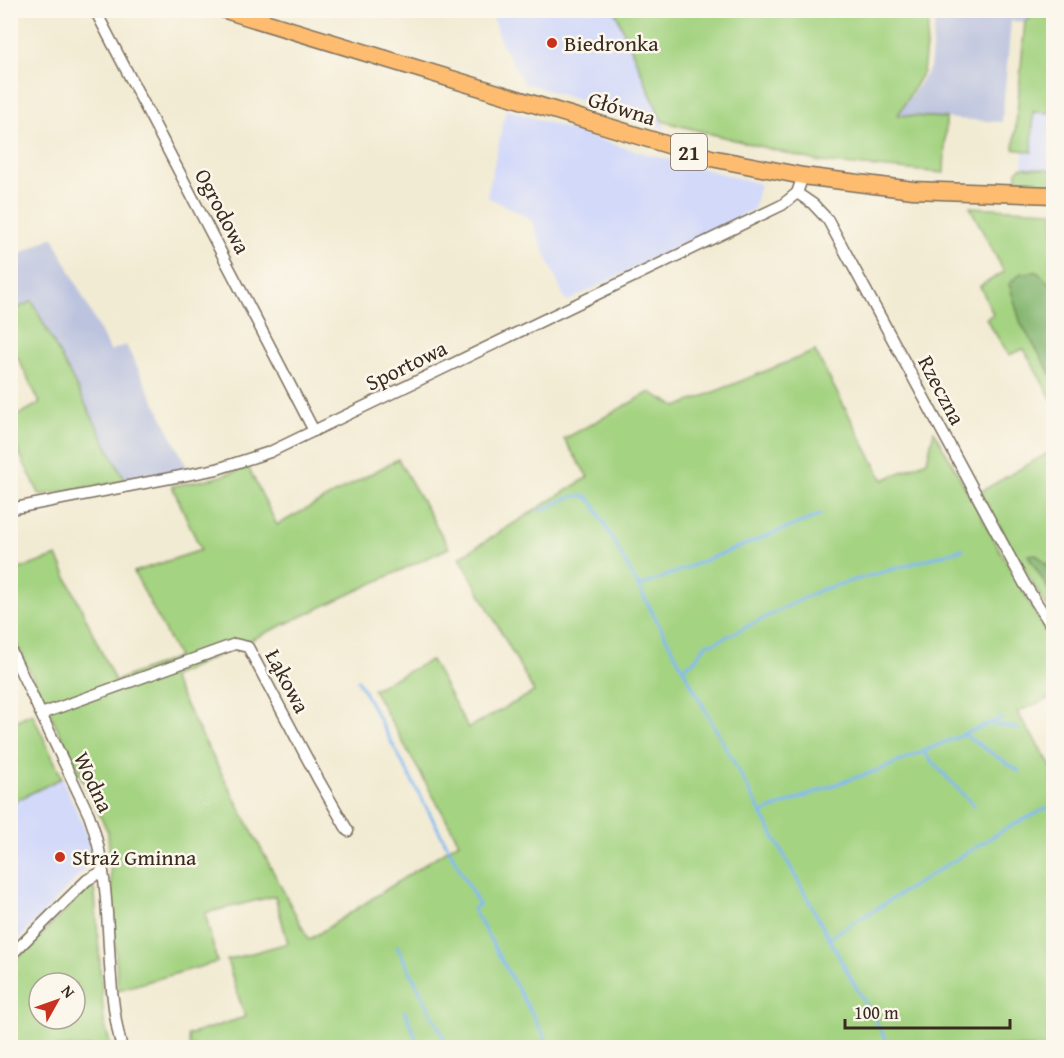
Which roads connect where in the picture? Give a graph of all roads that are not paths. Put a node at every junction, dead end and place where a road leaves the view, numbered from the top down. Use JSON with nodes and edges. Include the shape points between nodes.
{"nodes":[{"id":1,"x":95,"y":10,"type":"edge"},
{"id":2,"x":225,"y":10,"type":"edge"},
{"id":3,"x":802,"y":176,"type":"junction"},
{"id":4,"x":797,"y":193,"type":"junction"},
{"id":5,"x":1053,"y":195,"type":"edge"},
{"id":6,"x":314,"y":431,"type":"junction"},
{"id":7,"x":10,"y":509,"type":"edge"},
{"id":8,"x":1053,"y":630,"type":"edge"},
{"id":9,"x":10,"y":649,"type":"edge"},
{"id":10,"x":41,"y":714,"type":"junction"},
{"id":11,"x":348,"y":831,"type":"dead end"},
{"id":12,"x":103,"y":873,"type":"junction"},
{"id":13,"x":10,"y":956,"type":"edge"},
{"id":14,"x":122,"y":1047,"type":"edge"}],
"edges":[{"from":1,"to":6,"type":"street","name":"Ogrodowa"},
{"from":2,"to":3,"type":"main road","name":"Główna","number":"21","via":[[711,158]]},
{"from":3,"to":4,"type":"street"},
{"from":3,"to":5,"type":"main road","name":"Główna","number":"21","via":[[913,190]]},
{"from":4,"to":6,"type":"street","name":"Sportowa","via":[[782,205]]},
{"from":4,"to":8,"type":"street","name":"Rzeczna","via":[[828,220]]},
{"from":6,"to":7,"type":"street","name":"Sportowa","via":[[270,452],[217,469]]},
{"from":9,"to":10,"type":"street","name":"Wodna"},
{"from":10,"to":11,"type":"street","name":"Łąkowa","via":[[235,644],[248,647]]},
{"from":10,"to":12,"type":"street","name":"Wodna","via":[[89,815]]},
{"from":12,"to":13,"type":"street","via":[[87,880]]},
{"from":12,"to":14,"type":"street","name":"Wodna","via":[[116,1025]]}]}
